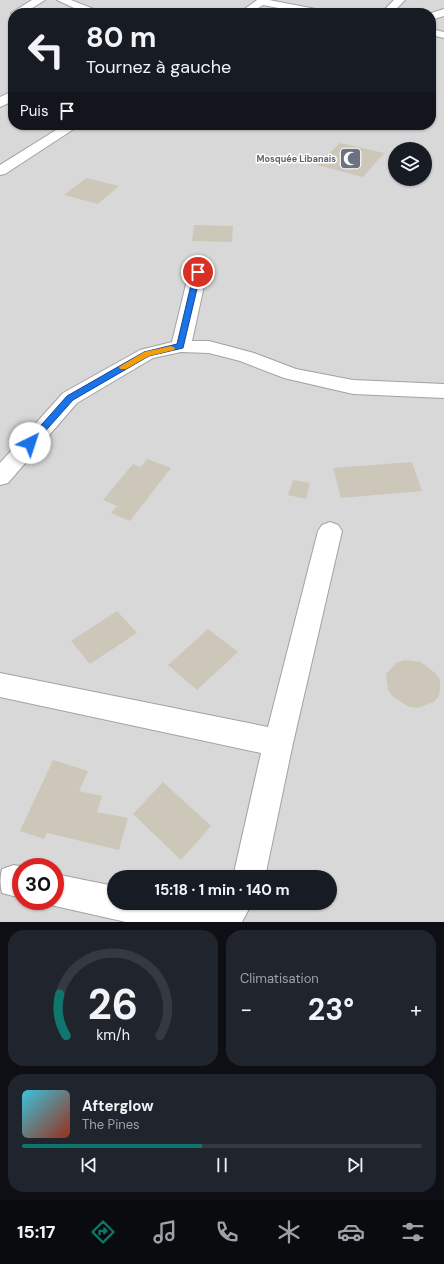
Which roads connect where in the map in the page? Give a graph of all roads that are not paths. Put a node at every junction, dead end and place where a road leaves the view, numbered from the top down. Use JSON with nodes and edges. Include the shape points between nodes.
{"nodes":[{"id":1,"x":40,"y":0,"type":"edge"},
{"id":2,"x":62,"y":0,"type":"edge"},
{"id":3,"x":90,"y":0,"type":"edge"},
{"id":4,"x":400,"y":0,"type":"edge"},
{"id":5,"x":263,"y":1,"type":"edge"},
{"id":6,"x":73,"y":4,"type":"junction"},
{"id":7,"x":25,"y":8,"type":"edge"},
{"id":8,"x":83,"y":8,"type":"edge"},
{"id":9,"x":252,"y":8,"type":"edge"},
{"id":10,"x":297,"y":8,"type":"edge"},
{"id":11,"x":391,"y":8,"type":"edge"},
{"id":12,"x":65,"y":130,"type":"edge"},
{"id":13,"x":0,"y":172,"type":"edge"},
{"id":14,"x":198,"y":272,"type":"dead end"},
{"id":15,"x":181,"y":346,"type":"junction"},
{"id":16,"x":444,"y":391,"type":"edge"},
{"id":17,"x":0,"y":477,"type":"edge"},
{"id":18,"x":330,"y":531,"type":"dead end"},
{"id":19,"x":0,"y":685,"type":"edge"},
{"id":20,"x":278,"y":743,"type":"junction"},
{"id":21,"x":251,"y":870,"type":"edge"},
{"id":22,"x":64,"y":892,"type":"edge"},
{"id":23,"x":107,"y":901,"type":"edge"},
{"id":24,"x":147,"y":910,"type":"edge"},
{"id":25,"x":230,"y":910,"type":"edge"}],
"edges":[{"from":1,"to":7,"type":"street"},
{"from":2,"to":6,"type":"street"},
{"from":3,"to":6,"type":"street"},
{"from":4,"to":11,"type":"street"},
{"from":5,"to":9,"type":"street"},
{"from":5,"to":10,"type":"street"},
{"from":6,"to":8,"type":"street"},
{"from":12,"to":13,"type":"street"},
{"from":14,"to":15,"type":"street"},
{"from":15,"to":16,"type":"street","via":[[209,347],[247,356],[290,374],[353,387]]},
{"from":15,"to":17,"type":"street","via":[[147,354],[70,398]]},
{"from":18,"to":20,"type":"street"},
{"from":19,"to":20,"type":"street"},
{"from":20,"to":21,"type":"street"},
{"from":22,"to":23,"type":"street"},
{"from":24,"to":25,"type":"street","via":[[197,921],[228,913]]}]}
